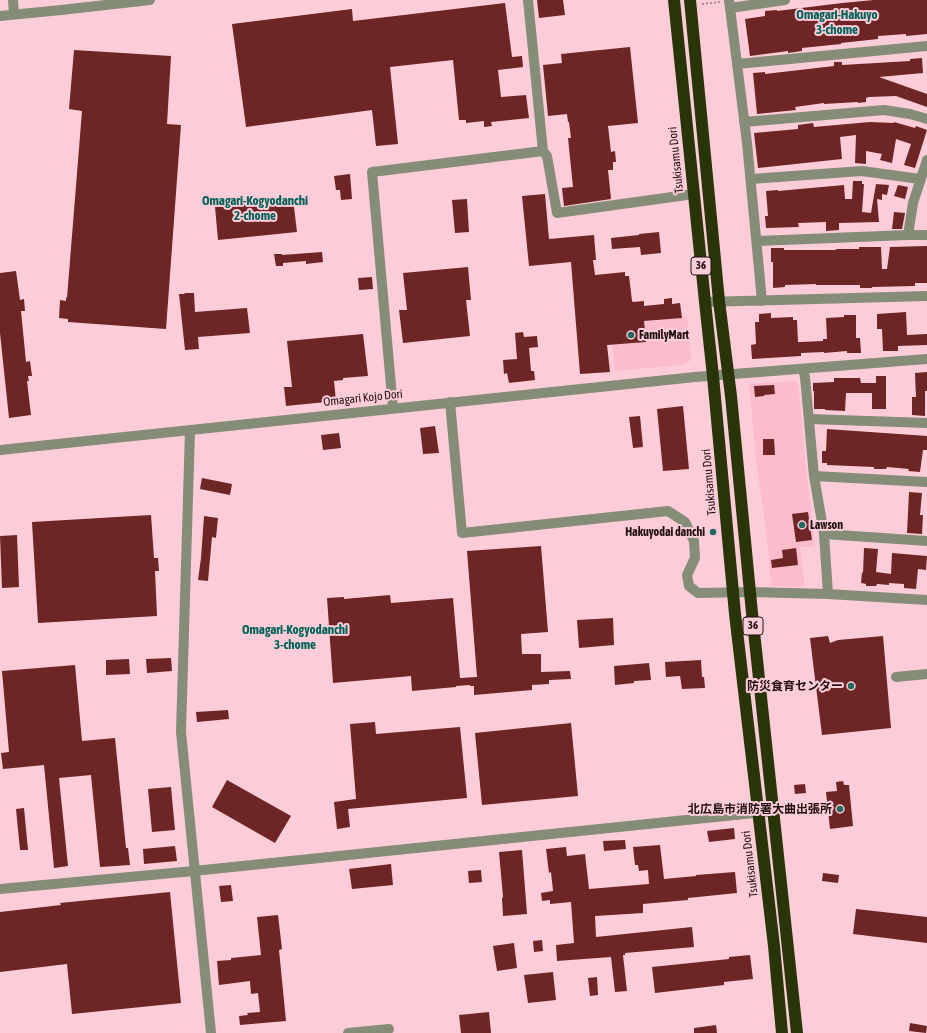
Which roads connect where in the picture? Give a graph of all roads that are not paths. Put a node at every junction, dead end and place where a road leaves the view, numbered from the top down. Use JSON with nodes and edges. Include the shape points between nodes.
{"nodes":[{"id":1,"x":13,"y":0,"type":"edge"},
{"id":2,"x":150,"y":0,"type":"edge"},
{"id":3,"x":528,"y":0,"type":"edge"},
{"id":4,"x":674,"y":0,"type":"edge"},
{"id":5,"x":785,"y":0,"type":"edge"},
{"id":6,"x":690,"y":3,"type":"edge"},
{"id":7,"x":729,"y":3,"type":"edge"},
{"id":8,"x":14,"y":14,"type":"junction"},
{"id":9,"x":0,"y":16,"type":"edge"},
{"id":10,"x":927,"y":46,"type":"edge"},
{"id":11,"x":737,"y":64,"type":"junction"},
{"id":12,"x":927,"y":119,"type":"edge"},
{"id":13,"x":744,"y":122,"type":"junction"},
{"id":14,"x":543,"y":151,"type":"junction"},
{"id":15,"x":927,"y":160,"type":"edge"},
{"id":16,"x":751,"y":179,"type":"junction"},
{"id":17,"x":920,"y":179,"type":"junction"},
{"id":18,"x":694,"y":194,"type":"junction"},
{"id":19,"x":908,"y":235,"type":"junction"},
{"id":20,"x":927,"y":235,"type":"edge"},
{"id":21,"x":757,"y":240,"type":"junction"},
{"id":22,"x":927,"y":296,"type":"edge"},
{"id":23,"x":719,"y":301,"type":"junction"},
{"id":24,"x":762,"y":301,"type":"junction"},
{"id":25,"x":704,"y":302,"type":"junction"},
{"id":26,"x":927,"y":359,"type":"edge"},
{"id":27,"x":804,"y":369,"type":"junction"},
{"id":28,"x":728,"y":374,"type":"junction"},
{"id":29,"x":713,"y":376,"type":"junction"},
{"id":30,"x":450,"y":402,"type":"junction"},
{"id":31,"x":393,"y":408,"type":"junction"},
{"id":32,"x":809,"y":419,"type":"junction"},
{"id":33,"x":927,"y":423,"type":"edge"},
{"id":34,"x":190,"y":430,"type":"junction"},
{"id":35,"x":0,"y":450,"type":"edge"},
{"id":36,"x":814,"y":476,"type":"junction"},
{"id":37,"x":927,"y":482,"type":"edge"},
{"id":38,"x":824,"y":534,"type":"junction"},
{"id":39,"x":927,"y":541,"type":"edge"},
{"id":40,"x":734,"y":592,"type":"junction"},
{"id":41,"x":750,"y":592,"type":"junction"},
{"id":42,"x":828,"y":594,"type":"junction"},
{"id":43,"x":927,"y":600,"type":"edge"},
{"id":44,"x":927,"y":674,"type":"edge"},
{"id":45,"x":896,"y":677,"type":"dead end"},
{"id":46,"x":773,"y":811,"type":"junction"},
{"id":47,"x":758,"y":812,"type":"junction"},
{"id":48,"x":194,"y":871,"type":"junction"},
{"id":49,"x":0,"y":889,"type":"edge"},
{"id":50,"x":390,"y":1029,"type":"dead end"},
{"id":51,"x":211,"y":1033,"type":"edge"},
{"id":52,"x":348,"y":1033,"type":"edge"},
{"id":53,"x":782,"y":1033,"type":"edge"},
{"id":54,"x":797,"y":1033,"type":"edge"}],
"edges":[{"from":1,"to":8,"type":"street"},
{"from":2,"to":8,"type":"street"},
{"from":3,"to":14,"type":"street"},
{"from":4,"to":18,"type":"highway","name":"Tsukisamu Dori","number":"36"},
{"from":5,"to":7,"type":"street"},
{"from":6,"to":23,"type":"highway","number":"36"},
{"from":7,"to":11,"type":"street"},
{"from":8,"to":9,"type":"street"},
{"from":10,"to":11,"type":"street"},
{"from":11,"to":13,"type":"street"},
{"from":12,"to":13,"type":"street","via":[[884,110]]},
{"from":13,"to":16,"type":"street"},
{"from":14,"to":18,"type":"street","via":[[547,156],[557,213]]},
{"from":14,"to":31,"type":"street","via":[[372,172]]},
{"from":15,"to":17,"type":"street"},
{"from":16,"to":17,"type":"street","via":[[862,171]]},
{"from":16,"to":21,"type":"street"},
{"from":17,"to":19,"type":"street"},
{"from":18,"to":25,"type":"highway","name":"Tsukisamu Dori","number":"36"},
{"from":19,"to":20,"type":"street"},
{"from":19,"to":21,"type":"street"},
{"from":21,"to":24,"type":"street"},
{"from":22,"to":24,"type":"street"},
{"from":23,"to":24,"type":"street"},
{"from":23,"to":25,"type":"street"},
{"from":23,"to":28,"type":"highway","number":"36"},
{"from":25,"to":29,"type":"highway","name":"Tsukisamu Dori","number":"36"},
{"from":26,"to":27,"type":"street","name":"Omagari Kojo Dori"},
{"from":27,"to":28,"type":"street","name":"Omagari Kojo Dori"},
{"from":27,"to":32,"type":"street"},
{"from":28,"to":29,"type":"street","name":"Omagari Kojo Dori"},
{"from":28,"to":41,"type":"highway","number":"36"},
{"from":29,"to":30,"type":"street","name":"Omagari Kojo Dori"},
{"from":29,"to":40,"type":"highway","name":"Tsukisamu Dori","number":"36"},
{"from":30,"to":31,"type":"street","name":"Omagari Kojo Dori"},
{"from":30,"to":40,"type":"street","via":[[462,533],[668,511],[685,522],[694,541],[694,558],[688,575],[689,586],[698,593]]},
{"from":31,"to":34,"type":"street","name":"Omagari Kojo Dori"},
{"from":32,"to":33,"type":"street"},
{"from":32,"to":36,"type":"street"},
{"from":34,"to":35,"type":"street","name":"Omagari Kojo Dori"},
{"from":34,"to":48,"type":"street","via":[[182,732]]},
{"from":36,"to":37,"type":"street"},
{"from":36,"to":38,"type":"street"},
{"from":38,"to":39,"type":"street"},
{"from":38,"to":42,"type":"street"},
{"from":40,"to":41,"type":"street"},
{"from":40,"to":47,"type":"highway","name":"Tsukisamu Dori","number":"36"},
{"from":41,"to":42,"type":"street"},
{"from":41,"to":46,"type":"highway","number":"36"},
{"from":42,"to":43,"type":"street"},
{"from":44,"to":45,"type":"street"},
{"from":46,"to":47,"type":"street"},
{"from":46,"to":54,"type":"highway","number":"36"},
{"from":47,"to":48,"type":"street"},
{"from":47,"to":53,"type":"highway","name":"Tsukisamu Dori","number":"36"},
{"from":48,"to":49,"type":"street"},
{"from":48,"to":51,"type":"street"},
{"from":50,"to":52,"type":"street"}]}
